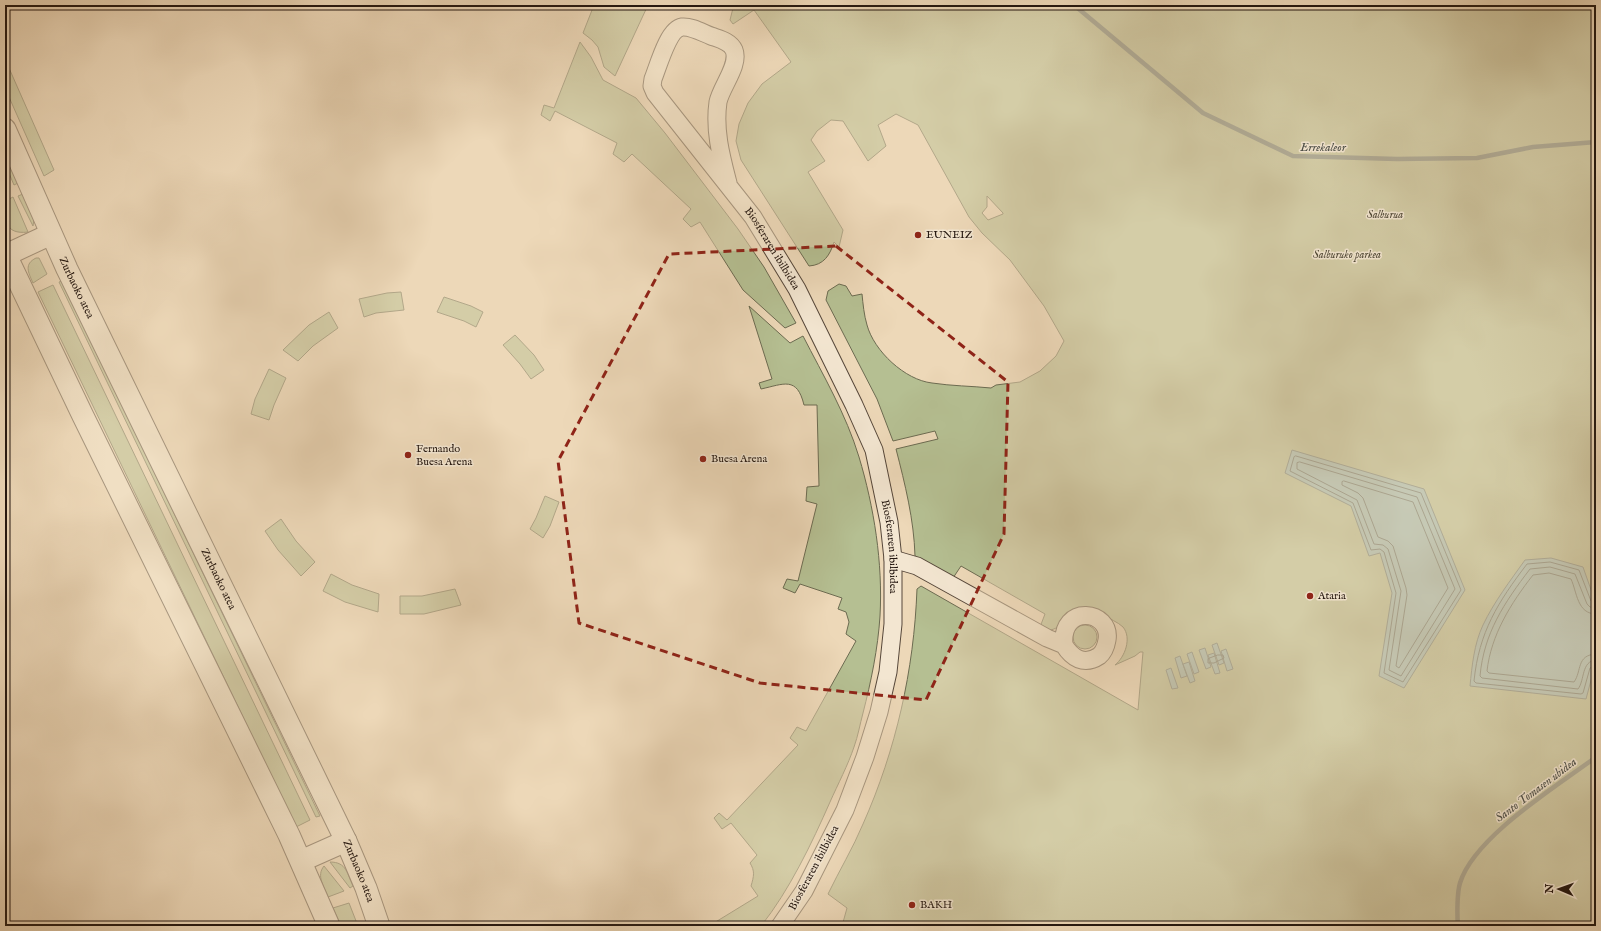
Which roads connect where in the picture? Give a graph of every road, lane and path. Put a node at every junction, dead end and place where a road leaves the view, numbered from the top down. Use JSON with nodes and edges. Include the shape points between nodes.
{"nodes":[{"id":1,"x":5,"y":129,"type":"edge"},
{"id":2,"x":728,"y":183,"type":"junction"},
{"id":3,"x":51,"y":234,"type":"junction"},
{"id":4,"x":5,"y":254,"type":"edge"},
{"id":5,"x":893,"y":559,"type":"junction"},
{"id":6,"x":1064,"y":645,"type":"dead end"},
{"id":7,"x":346,"y":841,"type":"junction"},
{"id":8,"x":301,"y":861,"type":"junction"},
{"id":9,"x":329,"y":926,"type":"edge"},
{"id":10,"x":379,"y":926,"type":"edge"},
{"id":11,"x":780,"y":926,"type":"edge"}],
"edges":[{"from":1,"to":3,"type":"street","name":"Zurbaoko atea"},
{"from":2,"to":2,"type":"street","name":"Biosferaren ibilbidea","via":[[716,123],[719,100],[732,70],[734,50],[728,43],[681,27],[669,39],[652,86]]},
{"from":2,"to":5,"type":"street","name":"Biosferaren ibilbidea","via":[[753,217],[797,289],[874,450],[889,522]]},
{"from":3,"to":4,"type":"street"},
{"from":3,"to":7,"type":"street","name":"Zurbaoko atea"},
{"from":4,"to":8,"type":"street"},
{"from":5,"to":6,"type":"street","via":[[917,566]]},
{"from":5,"to":11,"type":"street","name":"Biosferaren ibilbidea","via":[[893,624],[888,672],[866,757],[845,810],[818,865]]},
{"from":7,"to":8,"type":"street"},
{"from":7,"to":10,"type":"street","name":"Zurbaoko atea"},
{"from":8,"to":9,"type":"street"}]}
